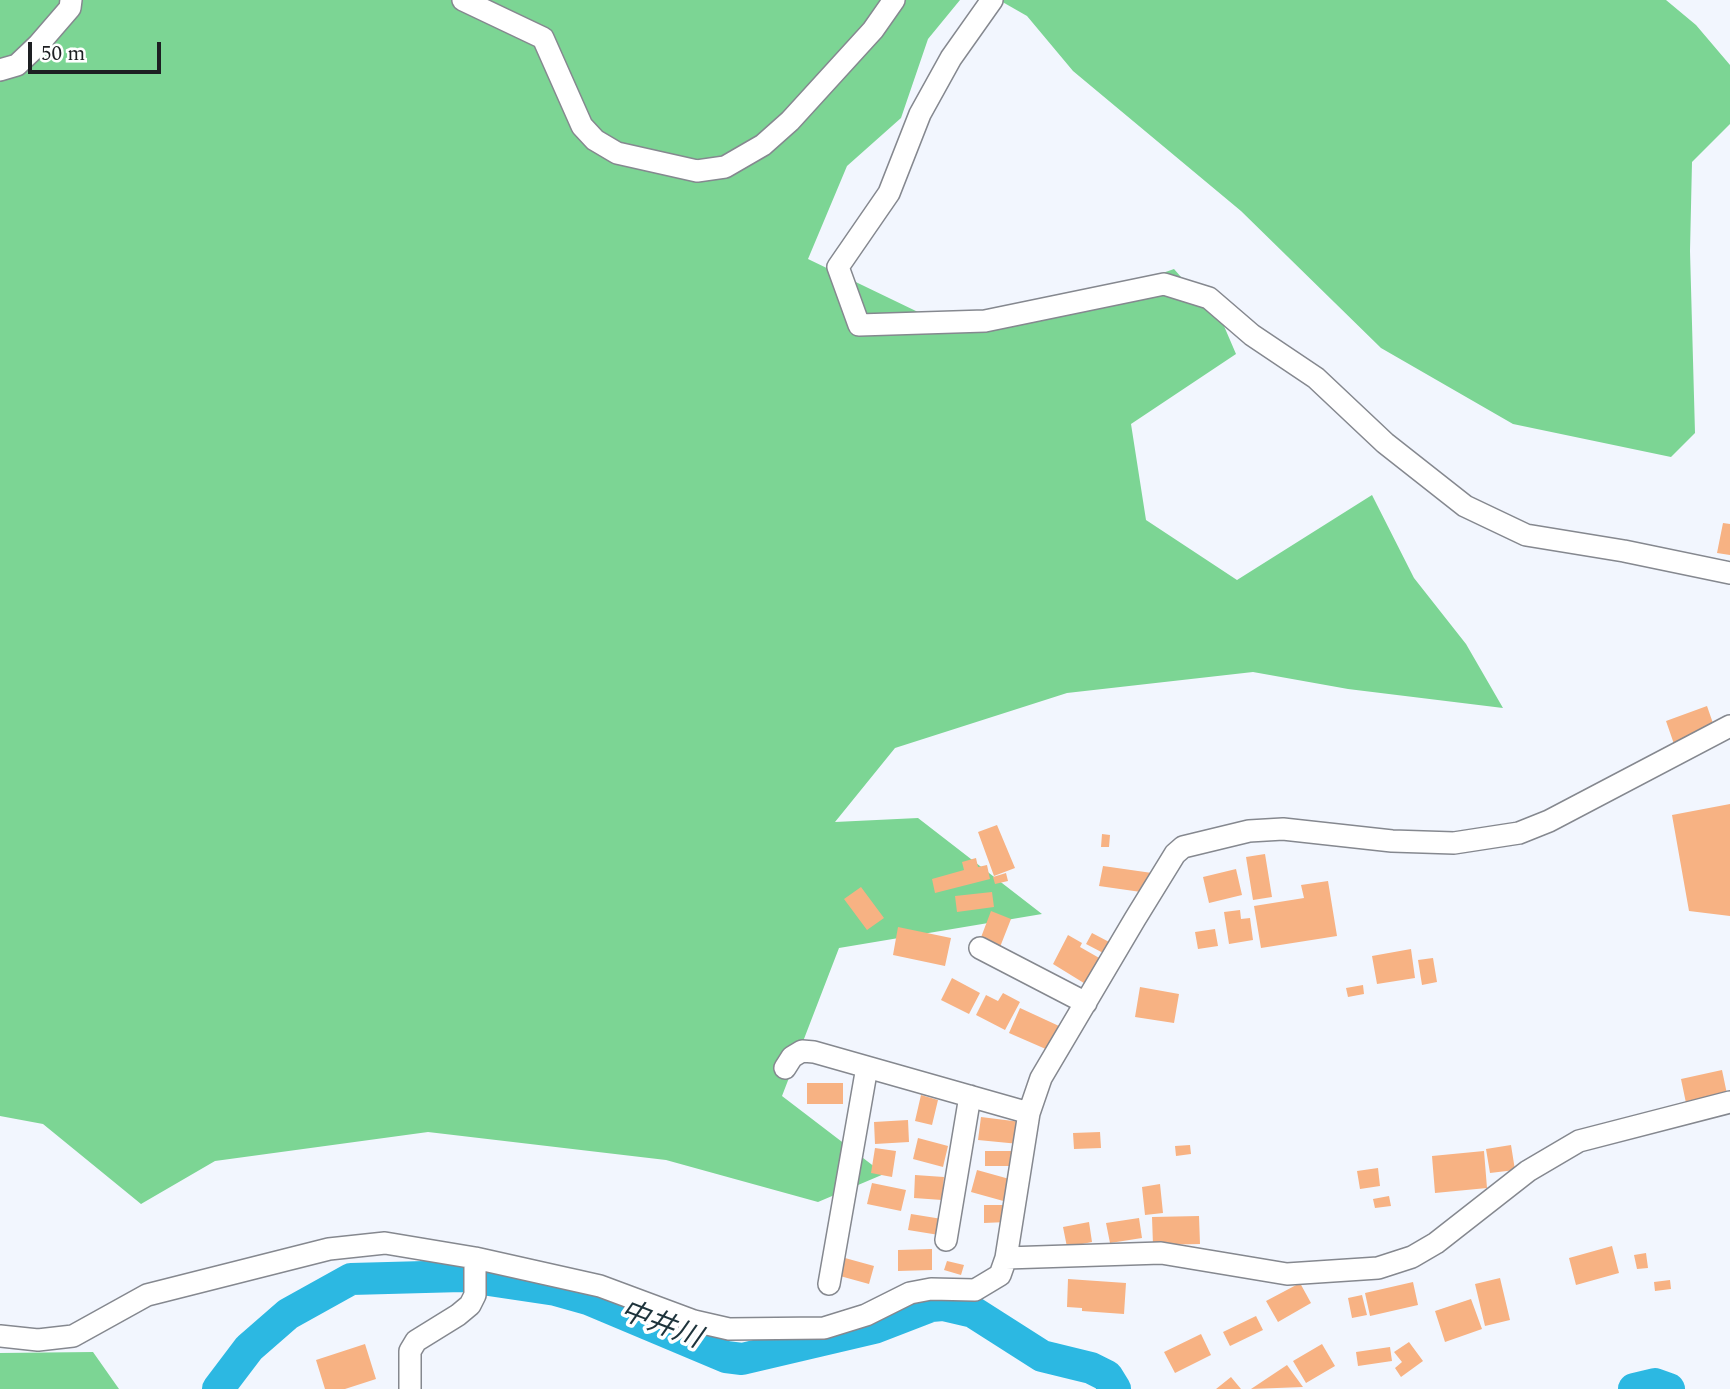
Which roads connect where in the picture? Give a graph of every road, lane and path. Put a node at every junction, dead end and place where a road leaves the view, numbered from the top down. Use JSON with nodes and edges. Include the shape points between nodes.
{"nodes":[{"id":1,"x":71,"y":0,"type":"edge"},
{"id":2,"x":463,"y":0,"type":"edge"},
{"id":3,"x":894,"y":0,"type":"edge"},
{"id":4,"x":992,"y":0,"type":"edge"},
{"id":5,"x":0,"y":70,"type":"edge"},
{"id":6,"x":1730,"y":573,"type":"edge"},
{"id":7,"x":1730,"y":726,"type":"edge"},
{"id":8,"x":980,"y":948,"type":"dead end"},
{"id":9,"x":1086,"y":1003,"type":"junction"},
{"id":10,"x":867,"y":1067,"type":"junction"},
{"id":11,"x":785,"y":1068,"type":"dead end"},
{"id":12,"x":971,"y":1096,"type":"junction"},
{"id":13,"x":1730,"y":1102,"type":"edge"},
{"id":14,"x":1029,"y":1113,"type":"junction"},
{"id":15,"x":946,"y":1240,"type":"dead end"},
{"id":16,"x":1006,"y":1258,"type":"junction"},
{"id":17,"x":475,"y":1264,"type":"junction"},
{"id":18,"x":829,"y":1284,"type":"dead end"},
{"id":19,"x":0,"y":1336,"type":"edge"},
{"id":20,"x":410,"y":1389,"type":"edge"}],
"edges":[{"from":1,"to":5,"type":"street","via":[[70,8],[38,46],[18,65]]},
{"from":2,"to":3,"type":"street","via":[[543,38],[582,126],[594,140],[617,153],[697,171],[725,167],[763,145],[855,50]]},
{"from":4,"to":6,"type":"street","via":[[951,58],[920,114],[889,192],[838,267],[859,325],[985,321],[1164,284],[1209,298],[1252,335],[1316,378],[1385,443],[1465,506],[1526,535]]},
{"from":7,"to":9,"type":"street","via":[[1519,833],[1454,843],[1283,829],[1249,831],[1183,847]]},
{"from":8,"to":9,"type":"street"},
{"from":9,"to":14,"type":"street","via":[[1041,1078]]},
{"from":10,"to":11,"type":"street","via":[[802,1051]]},
{"from":10,"to":12,"type":"street"},
{"from":10,"to":18,"type":"street"},
{"from":12,"to":14,"type":"street"},
{"from":12,"to":15,"type":"street"},
{"from":13,"to":16,"type":"street","via":[[1579,1141],[1528,1171],[1436,1244],[1378,1268],[1287,1273],[1161,1253]]},
{"from":14,"to":16,"type":"street"},
{"from":16,"to":17,"type":"street","via":[[1000,1275],[975,1290],[910,1293],[848,1322],[798,1331],[717,1327],[600,1286]]},
{"from":17,"to":19,"type":"street","via":[[385,1244],[329,1249],[147,1296],[73,1336],[38,1340]]},
{"from":17,"to":20,"type":"street","via":[[475,1295],[470,1305],[415,1341],[410,1352]]}]}
